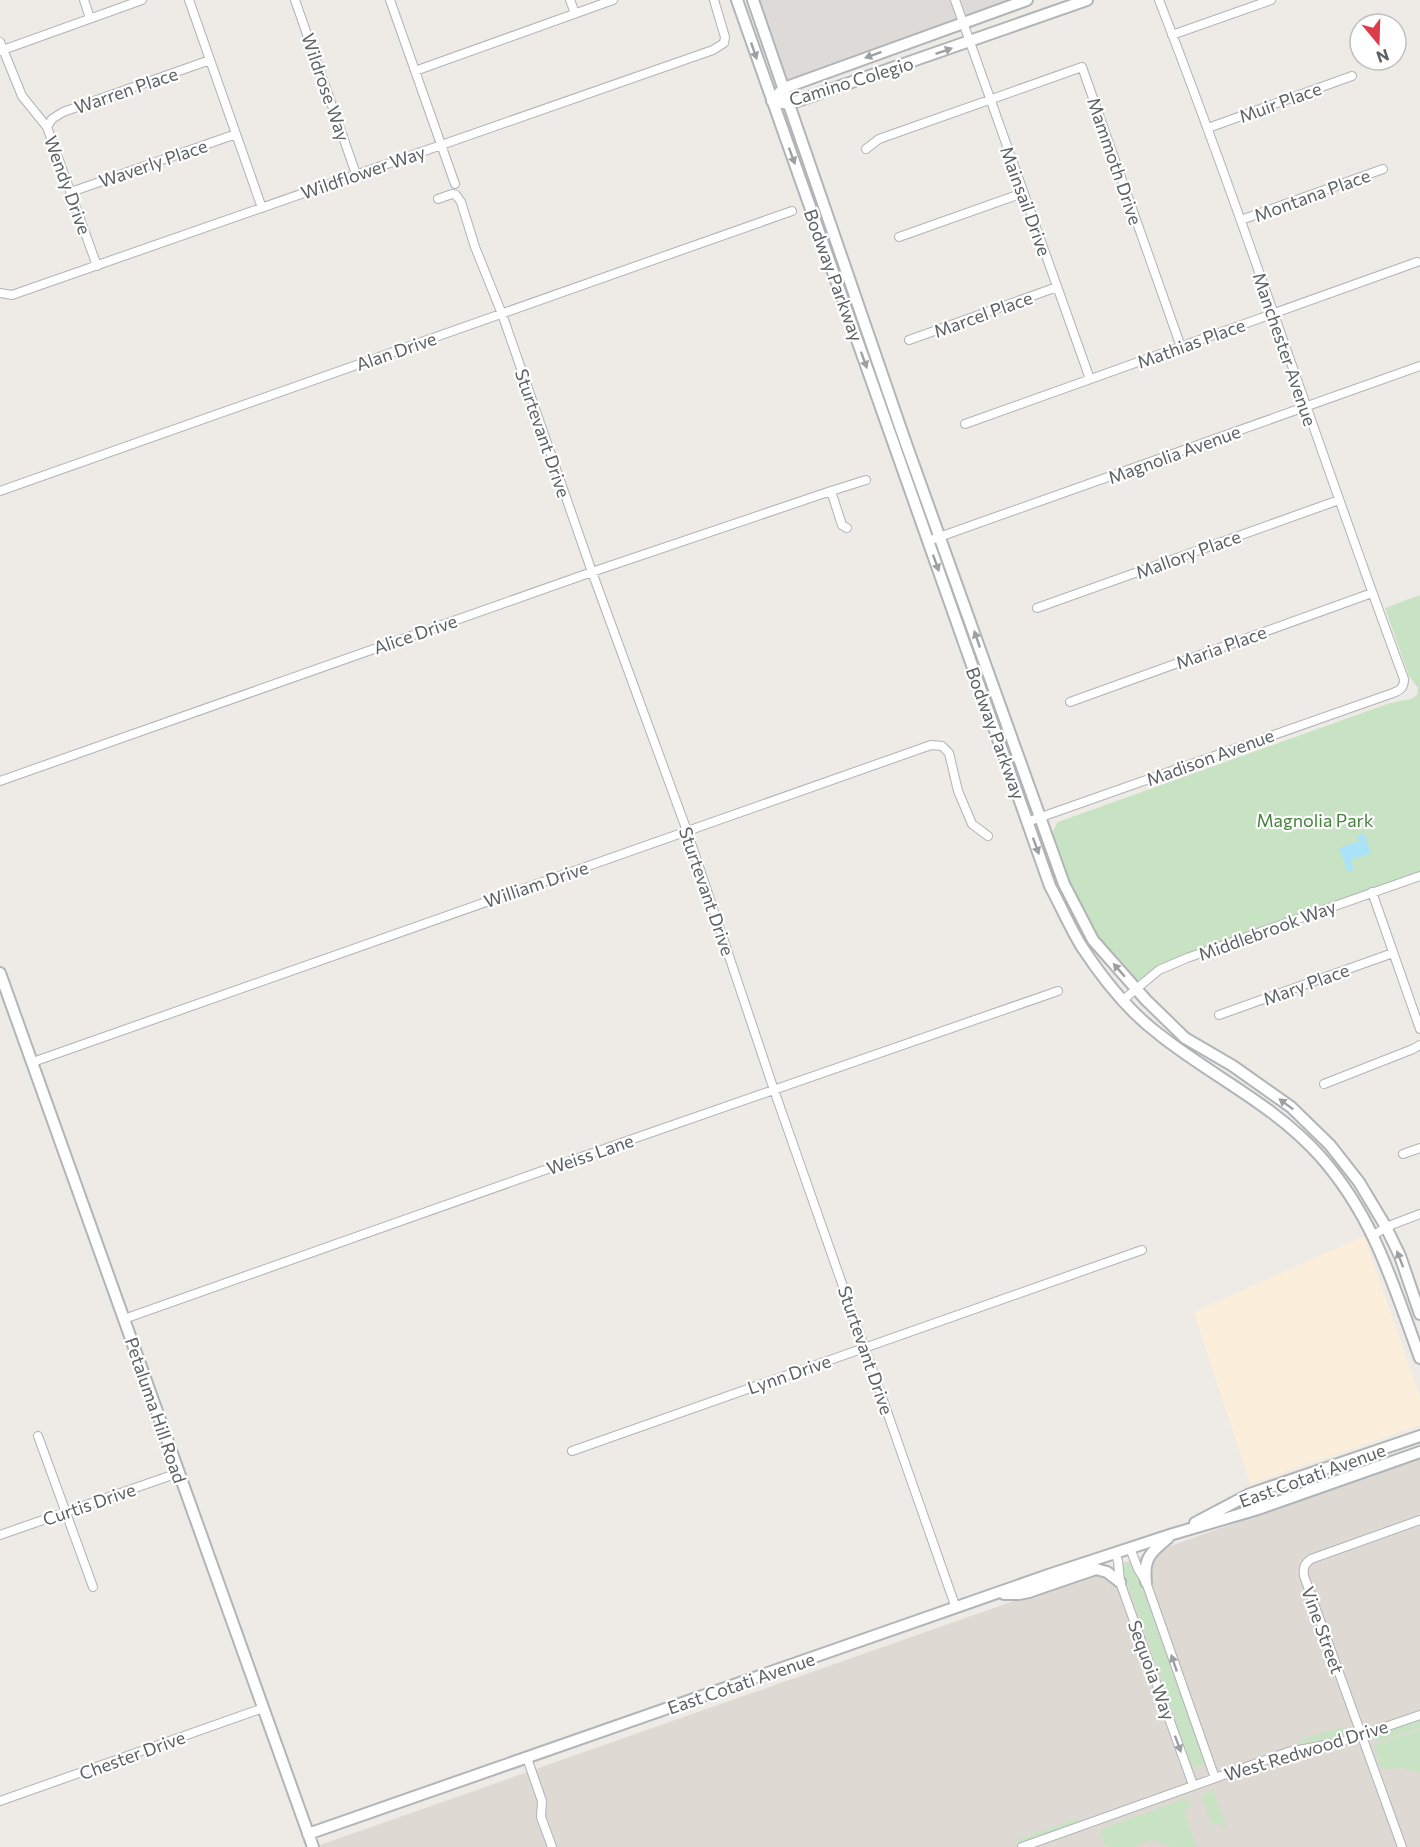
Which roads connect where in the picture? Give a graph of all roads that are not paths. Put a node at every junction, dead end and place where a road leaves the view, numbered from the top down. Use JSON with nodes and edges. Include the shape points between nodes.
{"nodes":[{"id":1,"x":84,"y":0,"type":"edge"},
{"id":2,"x":142,"y":0,"type":"edge"},
{"id":3,"x":189,"y":0,"type":"edge"},
{"id":4,"x":295,"y":0,"type":"edge"},
{"id":5,"x":390,"y":0,"type":"edge"},
{"id":6,"x":570,"y":0,"type":"edge"},
{"id":7,"x":613,"y":0,"type":"edge"},
{"id":8,"x":714,"y":0,"type":"edge"},
{"id":9,"x":736,"y":0,"type":"edge"},
{"id":10,"x":753,"y":0,"type":"edge"},
{"id":11,"x":955,"y":0,"type":"edge"},
{"id":12,"x":1027,"y":0,"type":"edge"},
{"id":13,"x":1087,"y":0,"type":"edge"},
{"id":14,"x":1159,"y":0,"type":"edge"},
{"id":15,"x":1271,"y":0,"type":"edge"},
{"id":16,"x":575,"y":14,"type":"junction"},
{"id":17,"x":90,"y":18,"type":"junction"},
{"id":18,"x":963,"y":22,"type":"junction"},
{"id":19,"x":1172,"y":35,"type":"junction"},
{"id":20,"x":970,"y":42,"type":"junction"},
{"id":21,"x":1,"y":47,"type":"edge"},
{"id":22,"x":210,"y":60,"type":"junction"},
{"id":23,"x":416,"y":71,"type":"junction"},
{"id":24,"x":1352,"y":76,"type":"dead end"},
{"id":25,"x":784,"y":88,"type":"junction"},
{"id":26,"x":990,"y":100,"type":"junction"},
{"id":27,"x":772,"y":101,"type":"junction"},
{"id":28,"x":789,"y":104,"type":"junction"},
{"id":29,"x":47,"y":127,"type":"junction"},
{"id":30,"x":1208,"y":128,"type":"junction"},
{"id":31,"x":236,"y":134,"type":"junction"},
{"id":32,"x":442,"y":145,"type":"junction"},
{"id":33,"x":866,"y":149,"type":"dead end"},
{"id":34,"x":1383,"y":169,"type":"dead end"},
{"id":35,"x":356,"y":174,"type":"junction"},
{"id":36,"x":455,"y":184,"type":"dead end"},
{"id":37,"x":70,"y":192,"type":"junction"},
{"id":38,"x":1023,"y":192,"type":"junction"},
{"id":39,"x":438,"y":199,"type":"dead end"},
{"id":40,"x":262,"y":208,"type":"junction"},
{"id":41,"x":792,"y":211,"type":"dead end"},
{"id":42,"x":1241,"y":220,"type":"junction"},
{"id":43,"x":898,"y":237,"type":"dead end"},
{"id":44,"x":1417,"y":262,"type":"dead end"},
{"id":45,"x":97,"y":266,"type":"junction"},
{"id":46,"x":1057,"y":287,"type":"junction"},
{"id":47,"x":0,"y":293,"type":"edge"},
{"id":48,"x":502,"y":314,"type":"junction"},
{"id":49,"x":1272,"y":314,"type":"junction"},
{"id":50,"x":909,"y":340,"type":"dead end"},
{"id":51,"x":1180,"y":347,"type":"junction"},
{"id":52,"x":1420,"y":366,"type":"edge"},
{"id":53,"x":1090,"y":379,"type":"junction"},
{"id":54,"x":1306,"y":407,"type":"junction"},
{"id":55,"x":965,"y":424,"type":"dead end"},
{"id":56,"x":866,"y":480,"type":"dead end"},
{"id":57,"x":0,"y":491,"type":"edge"},
{"id":58,"x":831,"y":491,"type":"junction"},
{"id":59,"x":1338,"y":500,"type":"junction"},
{"id":60,"x":847,"y":528,"type":"dead end"},
{"id":61,"x":940,"y":537,"type":"junction"},
{"id":62,"x":928,"y":541,"type":"junction"},
{"id":63,"x":592,"y":572,"type":"junction"},
{"id":64,"x":1372,"y":593,"type":"junction"},
{"id":65,"x":1037,"y":608,"type":"dead end"},
{"id":66,"x":1393,"y":693,"type":"joint"},
{"id":67,"x":1070,"y":702,"type":"dead end"},
{"id":68,"x":0,"y":781,"type":"edge"},
{"id":69,"x":1039,"y":818,"type":"junction"},
{"id":70,"x":1028,"y":822,"type":"junction"},
{"id":71,"x":687,"y":831,"type":"junction"},
{"id":72,"x":988,"y":836,"type":"dead end"},
{"id":73,"x":1420,"y":876,"type":"edge"},
{"id":74,"x":1372,"y":892,"type":"junction"},
{"id":75,"x":1393,"y":953,"type":"junction"},
{"id":76,"x":0,"y":973,"type":"edge"},
{"id":77,"x":1135,"y":989,"type":"junction"},
{"id":78,"x":1058,"y":991,"type":"dead end"},
{"id":79,"x":1123,"y":1000,"type":"junction"},
{"id":80,"x":1219,"y":1015,"type":"dead end"},
{"id":81,"x":1420,"y":1029,"type":"edge"},
{"id":82,"x":1420,"y":1045,"type":"edge"},
{"id":83,"x":33,"y":1062,"type":"junction"},
{"id":84,"x":1324,"y":1084,"type":"dead end"},
{"id":85,"x":774,"y":1090,"type":"junction"},
{"id":86,"x":1420,"y":1148,"type":"edge"},
{"id":87,"x":1403,"y":1154,"type":"dead end"},
{"id":88,"x":1420,"y":1214,"type":"edge"},
{"id":89,"x":1386,"y":1227,"type":"junction"},
{"id":90,"x":1374,"y":1235,"type":"junction"},
{"id":91,"x":1142,"y":1250,"type":"dead end"},
{"id":92,"x":1420,"y":1314,"type":"edge"},
{"id":93,"x":124,"y":1319,"type":"junction"},
{"id":94,"x":866,"y":1348,"type":"junction"},
{"id":95,"x":1420,"y":1358,"type":"edge"},
{"id":96,"x":38,"y":1436,"type":"dead end"},
{"id":97,"x":1420,"y":1436,"type":"edge"},
{"id":98,"x":572,"y":1451,"type":"dead end"},
{"id":99,"x":1420,"y":1452,"type":"edge"},
{"id":100,"x":178,"y":1473,"type":"junction"},
{"id":101,"x":66,"y":1512,"type":"junction"},
{"id":102,"x":1420,"y":1520,"type":"edge"},
{"id":103,"x":0,"y":1534,"type":"edge"},
{"id":104,"x":1173,"y":1534,"type":"junction"},
{"id":105,"x":1130,"y":1548,"type":"junction"},
{"id":106,"x":1115,"y":1553,"type":"junction"},
{"id":107,"x":1120,"y":1582,"type":"junction"},
{"id":108,"x":1146,"y":1582,"type":"junction"},
{"id":109,"x":93,"y":1587,"type":"dead end"},
{"id":110,"x":992,"y":1595,"type":"junction"},
{"id":111,"x":956,"y":1608,"type":"junction"},
{"id":112,"x":263,"y":1708,"type":"junction"},
{"id":113,"x":1420,"y":1715,"type":"edge"},
{"id":114,"x":1361,"y":1736,"type":"junction"},
{"id":115,"x":527,"y":1758,"type":"junction"},
{"id":116,"x":1215,"y":1778,"type":"junction"},
{"id":117,"x":1193,"y":1785,"type":"junction"},
{"id":118,"x":0,"y":1801,"type":"edge"},
{"id":119,"x":309,"y":1834,"type":"junction"},
{"id":120,"x":313,"y":1847,"type":"edge"},
{"id":121,"x":552,"y":1847,"type":"edge"},
{"id":122,"x":1022,"y":1847,"type":"edge"},
{"id":123,"x":1402,"y":1847,"type":"edge"}],
"edges":[{"from":1,"to":17,"type":"street"},
{"from":2,"to":17,"type":"street"},
{"from":3,"to":22,"type":"street"},
{"from":4,"to":35,"type":"street","name":"Wildrose Way"},
{"from":5,"to":23,"type":"street"},
{"from":6,"to":16,"type":"street"},
{"from":7,"to":16,"type":"street"},
{"from":8,"to":32,"type":"street","name":"Wildflower Way","via":[[725,32],[724,43],[713,50]]},
{"from":9,"to":27,"type":"street","name":"Bodway Parkway","one_way":true},
{"from":10,"to":25,"type":"street","name":"Bodway Parkway"},
{"from":11,"to":18,"type":"street","name":"Mainsail Drive"},
{"from":12,"to":18,"type":"street","name":"Camino Colegio"},
{"from":13,"to":20,"type":"street","name":"Camino Colegio"},
{"from":14,"to":19,"type":"street","name":"Manchester Avenue"},
{"from":15,"to":19,"type":"street"},
{"from":16,"to":23,"type":"street"},
{"from":17,"to":21,"type":"street"},
{"from":18,"to":20,"type":"street","name":"Mainsail Drive"},
{"from":18,"to":25,"type":"street","name":"Camino Colegio","one_way":true},
{"from":19,"to":30,"type":"street","name":"Manchester Avenue"},
{"from":20,"to":26,"type":"street","name":"Mainsail Drive"},
{"from":28,"to":20,"type":"street","name":"Camino Colegio","one_way":true},
{"from":21,"to":29,"type":"street","name":"Wendy Drive","via":[[22,96]]},
{"from":22,"to":29,"type":"street","name":"Warren Place","via":[[63,112]]},
{"from":22,"to":31,"type":"street"},
{"from":23,"to":32,"type":"street"},
{"from":24,"to":30,"type":"street","name":"Muir Place"},
{"from":25,"to":27,"type":"street","name":"Camino Colegio"},
{"from":25,"to":28,"type":"street","name":"Bodway Parkway"},
{"from":26,"to":33,"type":"street","via":[[879,139]]},
{"from":26,"to":38,"type":"street","name":"Mainsail Drive"},
{"from":26,"to":51,"type":"street","name":"Mammoth Drive","via":[[1082,67]]},
{"from":27,"to":28,"type":"street","name":"Camino Colegio"},
{"from":27,"to":62,"type":"street","name":"Bodway Parkway","one_way":true},
{"from":28,"to":61,"type":"street","name":"Bodway Parkway"},
{"from":29,"to":37,"type":"street","name":"Wendy Drive"},
{"from":30,"to":42,"type":"street","name":"Manchester Avenue"},
{"from":31,"to":37,"type":"street","name":"Waverly Place"},
{"from":31,"to":40,"type":"street"},
{"from":32,"to":35,"type":"street","name":"Wildflower Way"},
{"from":32,"to":36,"type":"street"},
{"from":34,"to":42,"type":"street","name":"Montana Place"},
{"from":35,"to":40,"type":"street","name":"Wildflower Way"},
{"from":37,"to":45,"type":"street","name":"Wendy Drive"},
{"from":38,"to":43,"type":"street"},
{"from":38,"to":46,"type":"street","name":"Mainsail Drive"},
{"from":39,"to":48,"type":"street","name":"Sturtevant Drive","via":[[452,194],[459,198]]},
{"from":40,"to":45,"type":"street","name":"Wildflower Way"},
{"from":41,"to":48,"type":"street","name":"Alan Drive"},
{"from":42,"to":49,"type":"street","name":"Manchester Avenue"},
{"from":44,"to":49,"type":"street","name":"Mathias Place"},
{"from":45,"to":47,"type":"street","name":"Wildflower Way","via":[[12,295]]},
{"from":46,"to":50,"type":"street","name":"Marcel Place"},
{"from":46,"to":53,"type":"street","name":"Mainsail Drive"},
{"from":48,"to":57,"type":"street","name":"Alan Drive"},
{"from":48,"to":63,"type":"street","name":"Sturtevant Drive"},
{"from":49,"to":51,"type":"street","name":"Mathias Place"},
{"from":49,"to":54,"type":"street","name":"Manchester Avenue"},
{"from":51,"to":53,"type":"street","name":"Mathias Place"},
{"from":52,"to":54,"type":"street","name":"Magnolia Avenue"},
{"from":53,"to":55,"type":"street","name":"Mathias Place"},
{"from":54,"to":59,"type":"street","name":"Manchester Avenue"},
{"from":54,"to":61,"type":"street","name":"Magnolia Avenue"},
{"from":56,"to":58,"type":"street","name":"Alice Drive"},
{"from":58,"to":60,"type":"street","via":[[842,525]]},
{"from":58,"to":63,"type":"street","name":"Alice Drive"},
{"from":59,"to":64,"type":"street","name":"Manchester Avenue"},
{"from":59,"to":65,"type":"street","name":"Mallory Place"},
{"from":61,"to":62,"type":"street","name":"Magnolia Avenue"},
{"from":69,"to":61,"type":"street","name":"Bodway Parkway","one_way":true},
{"from":62,"to":70,"type":"street","name":"Bodway Parkway","one_way":true},
{"from":63,"to":68,"type":"street","name":"Alice Drive"},
{"from":63,"to":71,"type":"street","name":"Sturtevant Drive"},
{"from":64,"to":66,"type":"street","name":"Manchester Avenue","via":[[1404,679],[1400,690]]},
{"from":64,"to":67,"type":"street","name":"Maria Place"},
{"from":66,"to":69,"type":"street","name":"Madison Avenue"},
{"from":69,"to":70,"type":"street","name":"Madison Avenue"},
{"from":77,"to":69,"type":"street","name":"Bodway Parkway","one_way":true,"via":[[1093,940],[1064,884]]},
{"from":70,"to":79,"type":"street","name":"Bodway Parkway","one_way":true,"via":[[1050,886],[1082,946]]},
{"from":71,"to":72,"type":"street","name":"William Drive","via":[[931,745],[942,746],[949,753],[958,791],[972,824]]},
{"from":71,"to":83,"type":"street","name":"William Drive"},
{"from":71,"to":85,"type":"street","name":"Sturtevant Drive"},
{"from":73,"to":74,"type":"street","name":"Middlebrook Way"},
{"from":74,"to":75,"type":"street"},
{"from":74,"to":77,"type":"street","name":"Middlebrook Way","via":[[1187,958],[1159,970]]},
{"from":75,"to":80,"type":"street","name":"Mary Place"},
{"from":75,"to":81,"type":"street"},
{"from":76,"to":83,"type":"street","name":"Petaluma Hill Road"},
{"from":77,"to":79,"type":"street","name":"Middlebrook Way"},
{"from":89,"to":77,"type":"street","name":"Bodway Parkway","one_way":true,"via":[[1359,1182],[1330,1145],[1291,1107],[1185,1038]]},
{"from":78,"to":85,"type":"street","name":"Weiss Lane"},
{"from":79,"to":90,"type":"street","name":"Bodway Parkway","via":[[1159,1035],[1259,1102],[1294,1131],[1344,1185]]},
{"from":82,"to":84,"type":"street"},
{"from":83,"to":93,"type":"street","name":"Petaluma Hill Road"},
{"from":85,"to":93,"type":"street","name":"Weiss Lane"},
{"from":85,"to":94,"type":"street","name":"Sturtevant Drive"},
{"from":86,"to":87,"type":"street"},
{"from":88,"to":89,"type":"street"},
{"from":89,"to":90,"type":"street"},
{"from":92,"to":89,"type":"street","name":"Bodway Parkway","one_way":true},
{"from":90,"to":95,"type":"street","name":"Bodway Parkway"},
{"from":91,"to":94,"type":"street","name":"Lynn Drive"},
{"from":93,"to":100,"type":"street","name":"Petaluma Hill Road"},
{"from":94,"to":98,"type":"street","name":"Lynn Drive"},
{"from":94,"to":111,"type":"street","name":"Sturtevant Drive"},
{"from":96,"to":101,"type":"street"},
{"from":97,"to":104,"type":"street","name":"East Cotati Avenue","via":[[1250,1494]]},
{"from":99,"to":104,"type":"street","name":"East Cotati Avenue","via":[[1258,1509]]},
{"from":100,"to":101,"type":"street","name":"Curtis Drive"},
{"from":100,"to":112,"type":"street","name":"Petaluma Hill Road"},
{"from":101,"to":103,"type":"street","name":"Curtis Drive"},
{"from":101,"to":109,"type":"street"},
{"from":102,"to":114,"type":"street","name":"Vine Street","via":[[1311,1559],[1303,1570]]},
{"from":104,"to":105,"type":"street","name":"East Cotati Avenue"},
{"from":104,"to":108,"type":"street","via":[[1146,1561]]},
{"from":105,"to":106,"type":"street","name":"East Cotati Avenue"},
{"from":105,"to":108,"type":"street","name":"Sequoia Way"},
{"from":106,"to":107,"type":"street","name":"Sequoia Way"},
{"from":106,"to":110,"type":"street","name":"East Cotati Avenue"},
{"from":107,"to":110,"type":"street","via":[[1096,1569],[1029,1592]]},
{"from":107,"to":117,"type":"street","name":"Sequoia Way","one_way":true},
{"from":116,"to":108,"type":"street","name":"Sequoia Way","one_way":true},
{"from":110,"to":111,"type":"street","name":"East Cotati Avenue"},
{"from":111,"to":115,"type":"street","name":"East Cotati Avenue"},
{"from":112,"to":118,"type":"street","name":"Chester Drive"},
{"from":112,"to":119,"type":"street","name":"Petaluma Hill Road"},
{"from":113,"to":114,"type":"street","name":"West Redwood Drive"},
{"from":114,"to":116,"type":"street","name":"West Redwood Drive","via":[[1294,1750]]},
{"from":114,"to":123,"type":"street","name":"Vine Street"},
{"from":115,"to":119,"type":"street","name":"East Cotati Avenue"},
{"from":115,"to":121,"type":"street"},
{"from":116,"to":117,"type":"street","name":"West Redwood Drive"},
{"from":117,"to":122,"type":"street","name":"West Redwood Drive"},
{"from":119,"to":120,"type":"street","name":"Petaluma Hill Road"}]}
